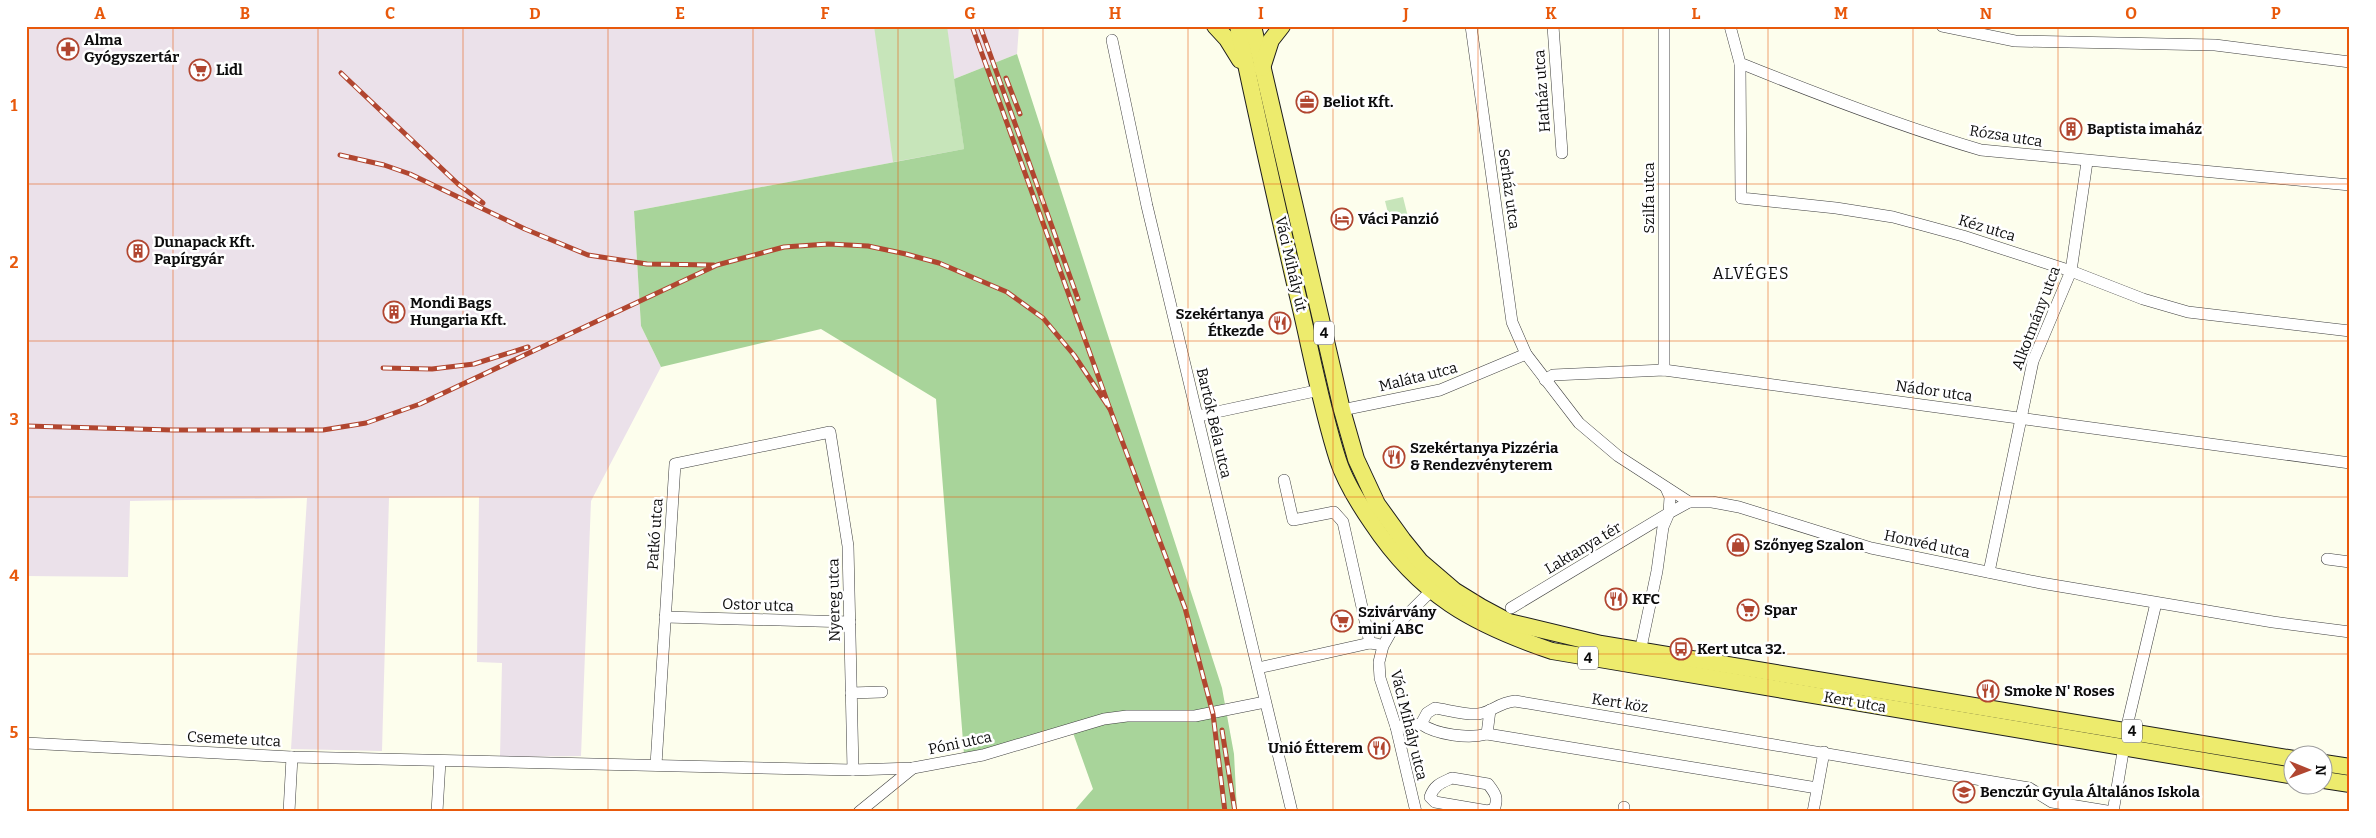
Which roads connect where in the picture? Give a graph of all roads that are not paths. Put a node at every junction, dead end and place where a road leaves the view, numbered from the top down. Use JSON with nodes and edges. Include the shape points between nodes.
{"nodes":[{"id":1,"x":1215,"y":26,"type":"edge"},
{"id":2,"x":1238,"y":26,"type":"edge"},
{"id":3,"x":1253,"y":26,"type":"edge"},
{"id":4,"x":1282,"y":26,"type":"edge"},
{"id":5,"x":1471,"y":26,"type":"edge"},
{"id":6,"x":1553,"y":26,"type":"edge"},
{"id":7,"x":1664,"y":26,"type":"edge"},
{"id":8,"x":1730,"y":26,"type":"edge"},
{"id":9,"x":1942,"y":26,"type":"edge"},
{"id":10,"x":1112,"y":40,"type":"dead end"},
{"id":11,"x":2350,"y":62,"type":"edge"},
{"id":12,"x":1740,"y":63,"type":"junction"},
{"id":13,"x":1254,"y":70,"type":"junction"},
{"id":14,"x":1562,"y":154,"type":"dead end"},
{"id":15,"x":2087,"y":162,"type":"junction"},
{"id":16,"x":2350,"y":184,"type":"edge"},
{"id":17,"x":2071,"y":271,"type":"junction"},
{"id":18,"x":2350,"y":331,"type":"edge"},
{"id":19,"x":1526,"y":354,"type":"junction"},
{"id":20,"x":1664,"y":370,"type":"junction"},
{"id":21,"x":1546,"y":380,"type":"junction"},
{"id":22,"x":1320,"y":390,"type":"junction"},
{"id":23,"x":1342,"y":410,"type":"junction"},
{"id":24,"x":1198,"y":416,"type":"junction"},
{"id":25,"x":2020,"y":418,"type":"junction"},
{"id":26,"x":830,"y":432,"type":"joint"},
{"id":27,"x":2350,"y":463,"type":"edge"},
{"id":28,"x":1284,"y":480,"type":"dead end"},
{"id":29,"x":1666,"y":488,"type":"junction"},
{"id":30,"x":1689,"y":502,"type":"junction"},
{"id":31,"x":1669,"y":513,"type":"junction"},
{"id":32,"x":2327,"y":559,"type":"dead end"},
{"id":33,"x":2350,"y":562,"type":"edge"},
{"id":34,"x":1989,"y":572,"type":"junction"},
{"id":35,"x":1436,"y":585,"type":"junction"},
{"id":36,"x":2156,"y":603,"type":"junction"},
{"id":37,"x":1512,"y":608,"type":"dead end"},
{"id":38,"x":664,"y":617,"type":"junction"},
{"id":39,"x":850,"y":622,"type":"junction"},
{"id":40,"x":2350,"y":632,"type":"edge"},
{"id":41,"x":1370,"y":643,"type":"junction"},
{"id":42,"x":1384,"y":646,"type":"junction"},
{"id":43,"x":1639,"y":658,"type":"junction"},
{"id":44,"x":1258,"y":668,"type":"junction"},
{"id":45,"x":882,"y":692,"type":"dead end"},
{"id":46,"x":851,"y":693,"type":"junction"},
{"id":47,"x":1265,"y":702,"type":"junction"},
{"id":48,"x":1490,"y":710,"type":"junction"},
{"id":49,"x":1421,"y":724,"type":"junction"},
{"id":50,"x":1396,"y":727,"type":"junction"},
{"id":51,"x":1487,"y":734,"type":"junction"},
{"id":52,"x":2125,"y":738,"type":"junction"},
{"id":53,"x":26,"y":743,"type":"edge"},
{"id":54,"x":1824,"y":752,"type":"junction"},
{"id":55,"x":292,"y":757,"type":"junction"},
{"id":56,"x":2284,"y":757,"type":"edge"},
{"id":57,"x":440,"y":761,"type":"junction"},
{"id":58,"x":656,"y":765,"type":"junction"},
{"id":59,"x":2334,"y":765,"type":"edge"},
{"id":60,"x":2350,"y":767,"type":"edge"},
{"id":61,"x":913,"y":768,"type":"junction"},
{"id":62,"x":853,"y":770,"type":"junction"},
{"id":63,"x":2284,"y":774,"type":"edge"},
{"id":64,"x":2334,"y":782,"type":"edge"},
{"id":65,"x":2350,"y":784,"type":"edge"},
{"id":66,"x":1817,"y":788,"type":"junction"},
{"id":67,"x":1430,"y":797,"type":"junction"},
{"id":68,"x":1414,"y":806,"type":"edge"},
{"id":69,"x":289,"y":812,"type":"edge"},
{"id":70,"x":437,"y":812,"type":"edge"},
{"id":71,"x":858,"y":812,"type":"edge"},
{"id":72,"x":1292,"y":812,"type":"edge"},
{"id":73,"x":1812,"y":812,"type":"edge"},
{"id":74,"x":2113,"y":812,"type":"edge"}],
"edges":[{"from":1,"to":13,"type":"main road","number":"4"},
{"from":2,"to":13,"type":"main road","name":"Váci Mihály út","number":"4"},
{"from":3,"to":13,"type":"main road","name":"Váci Mihály út","number":"4"},
{"from":4,"to":13,"type":"main road"},
{"from":5,"to":19,"type":"street","name":"Serház utca","via":[[1512,322]]},
{"from":6,"to":14,"type":"street","name":"Hatház utca"},
{"from":7,"to":20,"type":"street","name":"Szilfa utca"},
{"from":8,"to":12,"type":"street"},
{"from":9,"to":11,"type":"street","via":[[2015,41],[2216,45]]},
{"from":10,"to":24,"type":"street","name":"Bartók Béla utca"},
{"from":12,"to":15,"type":"street","name":"Rózsa utca","via":[[1943,139],[1981,150]]},
{"from":12,"to":17,"type":"street","name":"Kéz utca","via":[[1741,198],[1893,217]]},
{"from":13,"to":22,"type":"main road","name":"Váci Mihály út","number":"4"},
{"from":13,"to":23,"type":"main road","name":"Váci Mihály út","number":"4"},
{"from":15,"to":16,"type":"street","name":"Rózsa utca"},
{"from":15,"to":17,"type":"street","name":"Alkotmány utca"},
{"from":17,"to":18,"type":"street","name":"Kéz utca","via":[[2143,299],[2188,312]]},
{"from":17,"to":25,"type":"street","name":"Alkotmány utca","via":[[2033,362]]},
{"from":19,"to":21,"type":"street"},
{"from":19,"to":23,"type":"street","name":"Maláta utca","via":[[1440,390]]},
{"from":20,"to":21,"type":"street","name":"Nádor utca","via":[[1553,375]]},
{"from":20,"to":25,"type":"street","name":"Nádor utca"},
{"from":21,"to":29,"type":"street","via":[[1579,423],[1618,456]]},
{"from":22,"to":24,"type":"street"},
{"from":22,"to":35,"type":"main road","name":"Váci Mihály út","number":"4","via":[[1339,462],[1360,505],[1388,547]]},
{"from":23,"to":35,"type":"main road","name":"Váci Mihály út","number":"4","via":[[1356,459],[1377,504]]},
{"from":24,"to":44,"type":"street","name":"Bartók Béla utca"},
{"from":25,"to":27,"type":"street","name":"Nádor utca"},
{"from":25,"to":34,"type":"street","name":"Alkotmány utca"},
{"from":26,"to":38,"type":"street","name":"Patkó utca","via":[[675,464]]},
{"from":26,"to":39,"type":"street","name":"Nyereg utca","via":[[848,546]]},
{"from":28,"to":41,"type":"street","via":[[1293,520],[1334,512],[1343,522]]},
{"from":29,"to":30,"type":"street"},
{"from":29,"to":31,"type":"street","via":[[1670,497]]},
{"from":30,"to":31,"type":"street","name":"Laktanya tér"},
{"from":30,"to":34,"type":"street","name":"Honvéd utca","via":[[1712,502],[1738,508],[1871,548]]},
{"from":31,"to":37,"type":"street","name":"Laktanya tér"},
{"from":31,"to":43,"type":"street","via":[[1663,527]]},
{"from":32,"to":33,"type":"street"},
{"from":34,"to":36,"type":"street","name":"Honvéd utca"},
{"from":35,"to":42,"type":"street","name":"Váci Mihály utca","via":[[1392,630]]},
{"from":35,"to":43,"type":"main road","name":"Kert utca","number":"4","via":[[1509,622]]},
{"from":36,"to":40,"type":"street","name":"Honvéd utca"},
{"from":36,"to":52,"type":"street"},
{"from":38,"to":39,"type":"street","name":"Ostor utca"},
{"from":38,"to":58,"type":"street","name":"Patkó utca"},
{"from":39,"to":46,"type":"street","name":"Nyereg utca"},
{"from":41,"to":42,"type":"street"},
{"from":41,"to":44,"type":"street"},
{"from":42,"to":50,"type":"street","name":"Váci Mihály utca","via":[[1379,662],[1380,678]]},
{"from":43,"to":52,"type":"main road","name":"Kert utca","number":"4"},
{"from":44,"to":47,"type":"street","name":"Bartók Béla utca"},
{"from":45,"to":46,"type":"street"},
{"from":46,"to":62,"type":"street","name":"Nyereg utca"},
{"from":47,"to":61,"type":"street","name":"Póni utca","via":[[1195,716],[1104,719],[983,755]]},
{"from":47,"to":72,"type":"street","name":"Bartók Béla utca"},
{"from":48,"to":49,"type":"street","name":"Kert köz","via":[[1477,714],[1435,708],[1427,713]]},
{"from":48,"to":51,"type":"street"},
{"from":48,"to":54,"type":"street","name":"Kert köz","via":[[1502,702],[1515,702]]},
{"from":49,"to":50,"type":"street"},
{"from":49,"to":51,"type":"street","via":[[1429,729],[1475,737]]},
{"from":50,"to":68,"type":"street","name":"Váci Mihály utca"},
{"from":51,"to":66,"type":"street"},
{"from":52,"to":56,"type":"main road","name":"Kert utca","number":"4"},
{"from":52,"to":63,"type":"main road","name":"Kert utca","number":"4"},
{"from":52,"to":74,"type":"street"},
{"from":53,"to":55,"type":"street","name":"Csemete utca"},
{"from":54,"to":66,"type":"street"},
{"from":54,"to":74,"type":"street","name":"Kert köz","via":[[2030,788],[2052,802]]},
{"from":55,"to":57,"type":"street","name":"Csemete utca"},
{"from":55,"to":69,"type":"street"},
{"from":57,"to":58,"type":"street","name":"Csemete utca"},
{"from":57,"to":70,"type":"street"},
{"from":58,"to":62,"type":"street","name":"Póni utca"},
{"from":59,"to":60,"type":"main road"},
{"from":61,"to":62,"type":"street","name":"Póni utca"},
{"from":61,"to":71,"type":"street"},
{"from":64,"to":65,"type":"main road"},
{"from":66,"to":73,"type":"street"},
{"from":67,"to":67,"type":"street","via":[[1435,802],[1488,811],[1494,809],[1497,802],[1496,794],[1488,784],[1452,778],[1436,785]]},
{"from":67,"to":68,"type":"street"}]}
